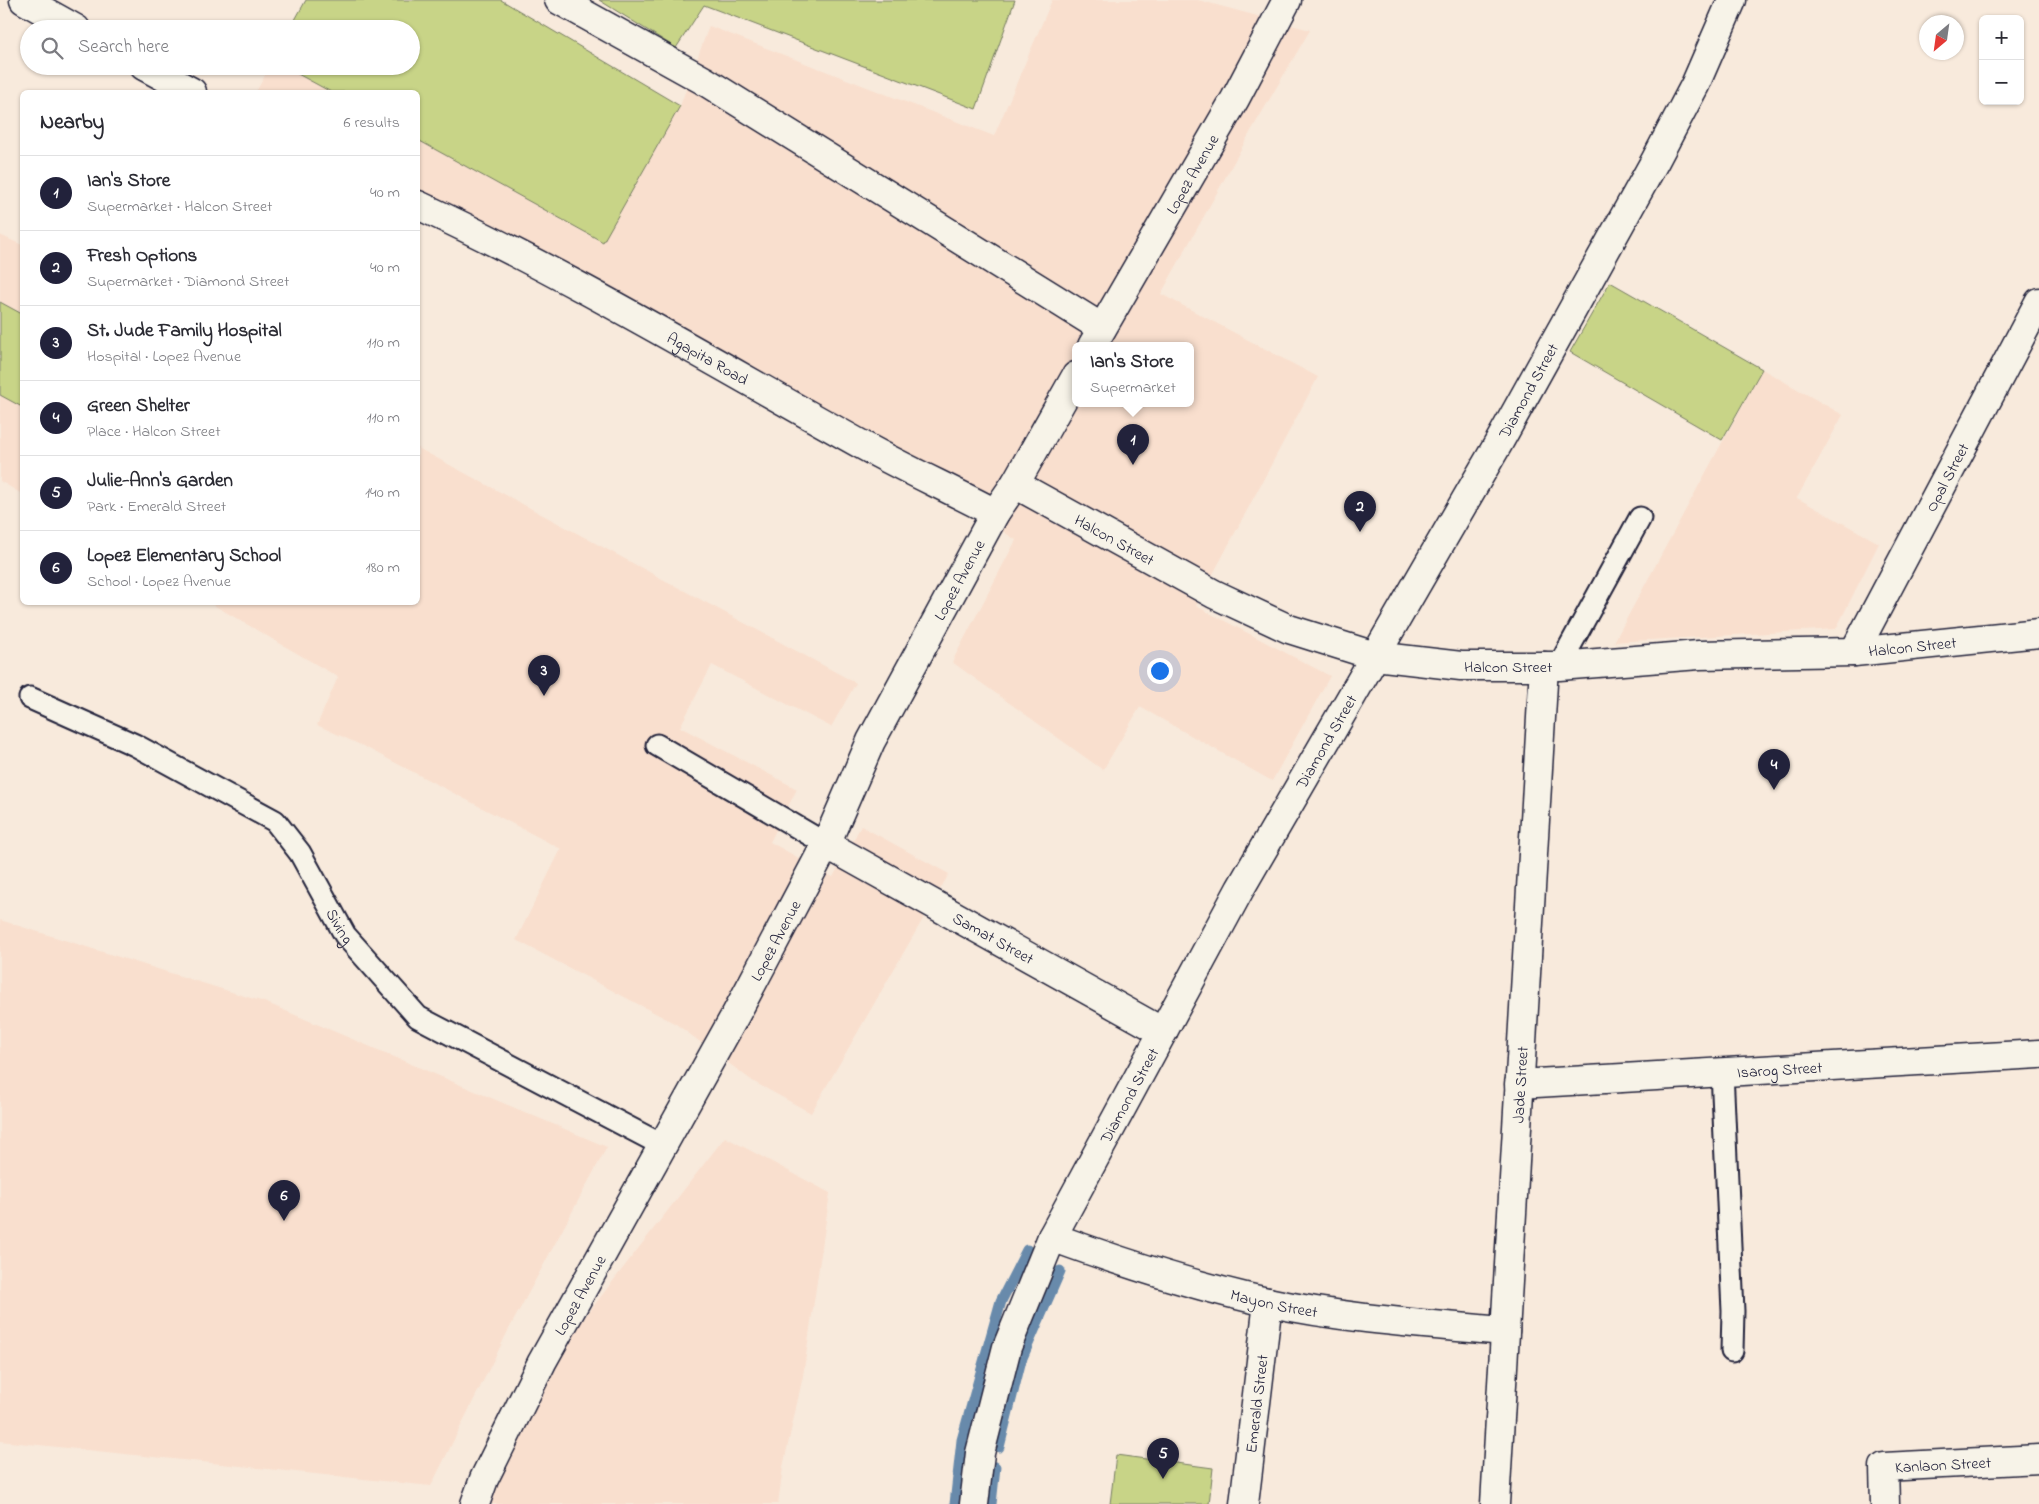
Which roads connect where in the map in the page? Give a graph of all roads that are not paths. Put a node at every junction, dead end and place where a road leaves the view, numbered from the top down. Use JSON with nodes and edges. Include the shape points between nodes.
{"nodes":[{"id":1,"x":24,"y":0,"type":"edge"},
{"id":2,"x":559,"y":0,"type":"edge"},
{"id":3,"x":1287,"y":0,"type":"edge"},
{"id":4,"x":1732,"y":0,"type":"edge"},
{"id":5,"x":60,"y":20,"type":"edge"},
{"id":6,"x":161,"y":75,"type":"edge"},
{"id":7,"x":188,"y":90,"type":"edge"},
{"id":8,"x":420,"y":206,"type":"edge"},
{"id":9,"x":2039,"y":302,"type":"edge"},
{"id":10,"x":1097,"y":337,"type":"edge"},
{"id":11,"x":1072,"y":383,"type":"edge"},
{"id":12,"x":1015,"y":484,"type":"junction"},
{"id":13,"x":995,"y":513,"type":"junction"},
{"id":14,"x":1640,"y":518,"type":"dead end"},
{"id":15,"x":2039,"y":633,"type":"edge"},
{"id":16,"x":1854,"y":652,"type":"junction"},
{"id":17,"x":1375,"y":656,"type":"junction"},
{"id":18,"x":1552,"y":666,"type":"junction"},
{"id":19,"x":30,"y":698,"type":"dead end"},
{"id":20,"x":657,"y":745,"type":"dead end"},
{"id":21,"x":826,"y":844,"type":"junction"},
{"id":22,"x":1163,"y":1032,"type":"junction"},
{"id":23,"x":2039,"y":1054,"type":"edge"},
{"id":24,"x":1722,"y":1072,"type":"junction"},
{"id":25,"x":1519,"y":1084,"type":"junction"},
{"id":26,"x":662,"y":1145,"type":"junction"},
{"id":27,"x":1052,"y":1237,"type":"junction"},
{"id":28,"x":1268,"y":1302,"type":"junction"},
{"id":29,"x":1505,"y":1331,"type":"junction"},
{"id":30,"x":1732,"y":1351,"type":"dead end"},
{"id":31,"x":2039,"y":1459,"type":"edge"},
{"id":32,"x":476,"y":1504,"type":"edge"},
{"id":33,"x":974,"y":1504,"type":"edge"},
{"id":34,"x":1244,"y":1504,"type":"edge"},
{"id":35,"x":1495,"y":1504,"type":"edge"},
{"id":36,"x":1885,"y":1504,"type":"edge"}],
"edges":[{"from":1,"to":5,"type":"street"},
{"from":2,"to":10,"type":"street","via":[[703,80]]},
{"from":3,"to":10,"type":"street","name":"Lopez Avenue","via":[[1235,99]]},
{"from":4,"to":17,"type":"street","name":"Diamond Street","via":[[1695,85],[1646,178]]},
{"from":6,"to":7,"type":"street"},
{"from":8,"to":13,"type":"street","name":"Agapita Road","via":[[606,301],[866,447]]},
{"from":9,"to":16,"type":"street","name":"Opal Street"},
{"from":11,"to":12,"type":"street","name":"Lopez Avenue"},
{"from":12,"to":13,"type":"street","name":"Lopez Avenue"},
{"from":12,"to":17,"type":"street","name":"Halcon Street","via":[[1214,594],[1289,629]]},
{"from":13,"to":21,"type":"street","name":"Lopez Avenue","via":[[870,741]]},
{"from":14,"to":18,"type":"lane"},
{"from":15,"to":16,"type":"street","name":"Halcon Street"},
{"from":16,"to":18,"type":"street","name":"Halcon Street","via":[[1699,655]]},
{"from":17,"to":18,"type":"street","name":"Halcon Street","via":[[1461,666]]},
{"from":17,"to":22,"type":"street","name":"Diamond Street","via":[[1240,889]]},
{"from":18,"to":25,"type":"street","name":"Jade Street"},
{"from":19,"to":26,"type":"lane","name":"Siving","via":[[135,745],[275,820],[300,853],[345,935],[418,1017]]},
{"from":20,"to":21,"type":"lane"},
{"from":21,"to":22,"type":"street","name":"Samat Street"},
{"from":21,"to":26,"type":"street","name":"Lopez Avenue"},
{"from":22,"to":27,"type":"street","name":"Diamond Street"},
{"from":23,"to":24,"type":"street","name":"Isarog Street"},
{"from":24,"to":25,"type":"street","name":"Isarog Street"},
{"from":24,"to":30,"type":"lane"},
{"from":25,"to":29,"type":"street","name":"Jade Street"},
{"from":26,"to":32,"type":"street","name":"Lopez Avenue","via":[[542,1362],[484,1479]]},
{"from":27,"to":28,"type":"street","name":"Mayon Street","via":[[1187,1282]]},
{"from":27,"to":33,"type":"street","name":"Diamond Street","via":[[1007,1347],[980,1453]]},
{"from":28,"to":29,"type":"street","name":"Mayon Street","via":[[1328,1313]]},
{"from":28,"to":34,"type":"street","name":"Emerald Street"},
{"from":29,"to":35,"type":"street","name":"Jade Street"},
{"from":31,"to":36,"type":"street","name":"Kanlaon Street","via":[[1884,1467]]}]}
